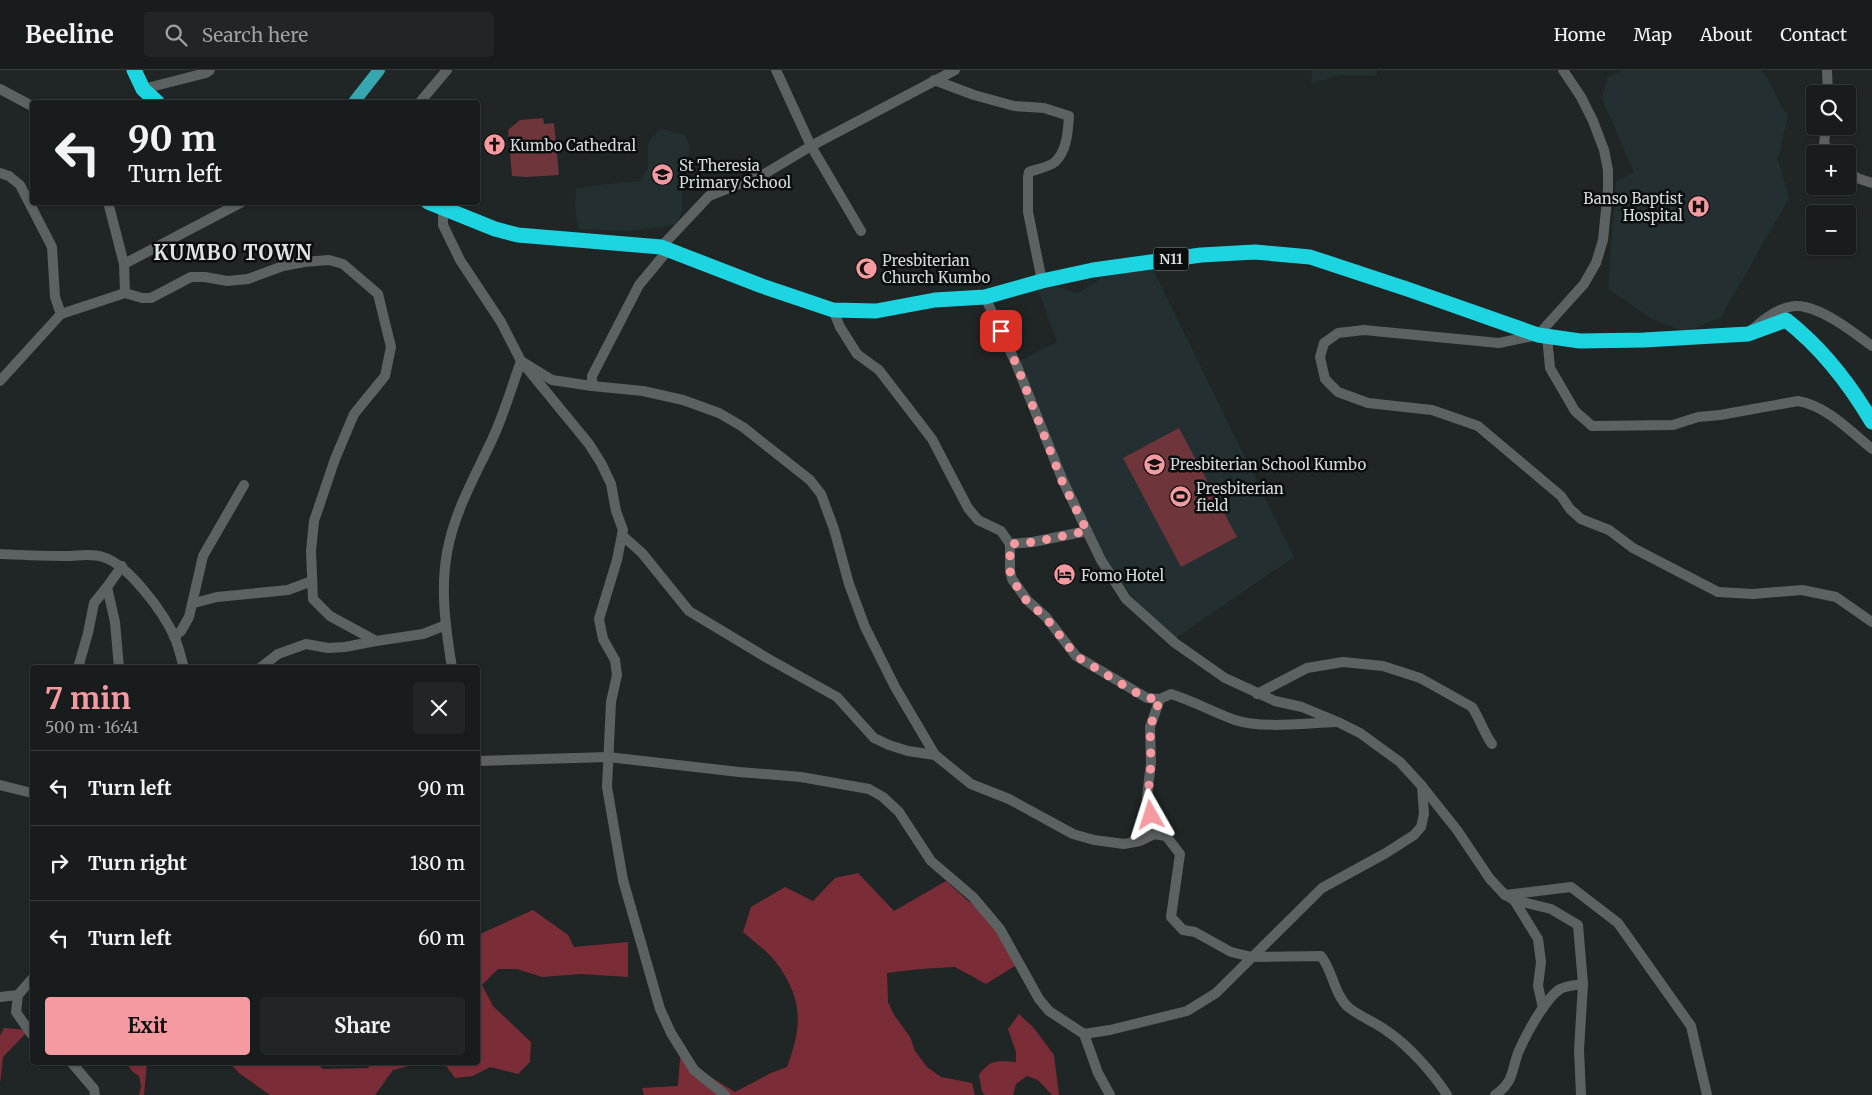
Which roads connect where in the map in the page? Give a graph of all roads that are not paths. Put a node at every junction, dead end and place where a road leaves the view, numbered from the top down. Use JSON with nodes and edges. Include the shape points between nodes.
{"nodes":[{"id":1,"x":134,"y":70,"type":"edge"},
{"id":2,"x":210,"y":70,"type":"edge"},
{"id":3,"x":379,"y":70,"type":"edge"},
{"id":4,"x":447,"y":70,"type":"edge"},
{"id":5,"x":776,"y":70,"type":"edge"},
{"id":6,"x":954,"y":70,"type":"edge"},
{"id":7,"x":1563,"y":70,"type":"edge"},
{"id":8,"x":1827,"y":70,"type":"edge"},
{"id":9,"x":934,"y":80,"type":"junction"},
{"id":10,"x":1828,"y":85,"type":"edge"},
{"id":11,"x":0,"y":89,"type":"edge"},
{"id":12,"x":143,"y":89,"type":"junction"},
{"id":13,"x":155,"y":100,"type":"edge"},
{"id":14,"x":356,"y":100,"type":"edge"},
{"id":15,"x":422,"y":100,"type":"edge"},
{"id":16,"x":30,"y":105,"type":"edge"},
{"id":17,"x":810,"y":146,"type":"junction"},
{"id":18,"x":0,"y":173,"type":"edge"},
{"id":19,"x":1856,"y":177,"type":"edge"},
{"id":20,"x":1872,"y":183,"type":"edge"},
{"id":21,"x":30,"y":204,"type":"edge"},
{"id":22,"x":30,"y":205,"type":"edge"},
{"id":23,"x":109,"y":205,"type":"edge"},
{"id":24,"x":236,"y":205,"type":"edge"},
{"id":25,"x":434,"y":205,"type":"edge"},
{"id":26,"x":443,"y":209,"type":"junction"},
{"id":27,"x":861,"y":231,"type":"dead end"},
{"id":28,"x":664,"y":249,"type":"junction"},
{"id":29,"x":124,"y":264,"type":"junction"},
{"id":30,"x":1042,"y":281,"type":"junction"},
{"id":31,"x":125,"y":293,"type":"junction"},
{"id":32,"x":985,"y":297,"type":"junction"},
{"id":33,"x":833,"y":310,"type":"junction"},
{"id":34,"x":61,"y":314,"type":"junction"},
{"id":35,"x":1748,"y":334,"type":"junction"},
{"id":36,"x":1543,"y":335,"type":"junction"},
{"id":37,"x":1872,"y":346,"type":"edge"},
{"id":38,"x":522,"y":362,"type":"junction"},
{"id":39,"x":0,"y":381,"type":"edge"},
{"id":40,"x":592,"y":386,"type":"junction"},
{"id":41,"x":1872,"y":422,"type":"edge"},
{"id":42,"x":1872,"y":449,"type":"edge"},
{"id":43,"x":244,"y":485,"type":"dead end"},
{"id":44,"x":1087,"y":531,"type":"junction"},
{"id":45,"x":622,"y":534,"type":"junction"},
{"id":46,"x":1010,"y":544,"type":"junction"},
{"id":47,"x":0,"y":554,"type":"edge"},
{"id":48,"x":122,"y":566,"type":"junction"},
{"id":49,"x":312,"y":581,"type":"junction"},
{"id":50,"x":108,"y":587,"type":"junction"},
{"id":51,"x":194,"y":603,"type":"junction"},
{"id":52,"x":1872,"y":622,"type":"edge"},
{"id":53,"x":446,"y":624,"type":"junction"},
{"id":54,"x":174,"y":637,"type":"junction"},
{"id":55,"x":376,"y":641,"type":"junction"},
{"id":56,"x":79,"y":665,"type":"edge"},
{"id":57,"x":119,"y":665,"type":"edge"},
{"id":58,"x":183,"y":665,"type":"edge"},
{"id":59,"x":264,"y":665,"type":"edge"},
{"id":60,"x":452,"y":665,"type":"edge"},
{"id":61,"x":1257,"y":694,"type":"junction"},
{"id":62,"x":1160,"y":699,"type":"junction"},
{"id":63,"x":1338,"y":722,"type":"junction"},
{"id":64,"x":1492,"y":744,"type":"dead end"},
{"id":65,"x":935,"y":755,"type":"junction"},
{"id":66,"x":608,"y":757,"type":"junction"},
{"id":67,"x":480,"y":761,"type":"edge"},
{"id":68,"x":0,"y":785,"type":"edge"},
{"id":69,"x":1422,"y":786,"type":"junction"},
{"id":70,"x":30,"y":792,"type":"edge"},
{"id":71,"x":1154,"y":834,"type":"junction"},
{"id":72,"x":1509,"y":898,"type":"junction"},
{"id":73,"x":1252,"y":956,"type":"junction"},
{"id":74,"x":30,"y":981,"type":"edge"},
{"id":75,"x":1583,"y":984,"type":"junction"},
{"id":76,"x":18,"y":995,"type":"junction"},
{"id":77,"x":0,"y":997,"type":"edge"},
{"id":78,"x":1543,"y":1008,"type":"junction"},
{"id":79,"x":30,"y":1032,"type":"edge"},
{"id":80,"x":1084,"y":1034,"type":"junction"},
{"id":81,"x":74,"y":1065,"type":"edge"},
{"id":82,"x":95,"y":1095,"type":"edge"},
{"id":83,"x":725,"y":1095,"type":"edge"},
{"id":84,"x":1110,"y":1095,"type":"edge"},
{"id":85,"x":1447,"y":1095,"type":"edge"},
{"id":86,"x":1495,"y":1095,"type":"edge"},
{"id":87,"x":1582,"y":1095,"type":"edge"},
{"id":88,"x":1707,"y":1095,"type":"edge"}],
"edges":[{"from":1,"to":12,"type":"highway"},
{"from":2,"to":12,"type":"street"},
{"from":3,"to":14,"type":"main road"},
{"from":4,"to":15,"type":"street"},
{"from":5,"to":17,"type":"street"},
{"from":6,"to":9,"type":"street"},
{"from":7,"to":36,"type":"street","via":[[1581,97],[1604,150],[1608,170],[1606,204],[1603,240],[1596,263],[1584,284]]},
{"from":8,"to":10,"type":"street"},
{"from":9,"to":17,"type":"street"},
{"from":9,"to":30,"type":"street","via":[[1014,106],[1044,108],[1069,116],[1061,154],[1054,163],[1029,172],[1028,177],[1028,212]]},
{"from":11,"to":16,"type":"street"},
{"from":12,"to":13,"type":"highway"},
{"from":17,"to":27,"type":"street"},
{"from":17,"to":28,"type":"street","via":[[766,173],[708,196]]},
{"from":18,"to":21,"type":"street","via":[[20,185]]},
{"from":19,"to":20,"type":"street"},
{"from":22,"to":34,"type":"street","via":[[52,247],[55,297]]},
{"from":23,"to":29,"type":"street"},
{"from":24,"to":29,"type":"street"},
{"from":25,"to":26,"type":"highway","number":"N11"},
{"from":26,"to":28,"type":"highway","number":"N11","via":[[518,235]]},
{"from":26,"to":38,"type":"street","via":[[443,225],[460,260],[501,322]]},
{"from":28,"to":33,"type":"highway","number":"N11"},
{"from":28,"to":40,"type":"street","via":[[639,285],[592,376]]},
{"from":29,"to":31,"type":"street"},
{"from":30,"to":32,"type":"highway","number":"N11"},
{"from":30,"to":36,"type":"highway","number":"N11","via":[[1093,270],[1201,255],[1255,252],[1310,257]]},
{"from":31,"to":34,"type":"street"},
{"from":31,"to":49,"type":"street","via":[[151,298],[191,277],[227,281],[248,279],[282,266],[329,260],[343,264],[378,294],[391,347],[385,376],[354,414],[336,459],[314,521]]},
{"from":32,"to":33,"type":"highway","number":"N11","via":[[935,300],[876,311]]},
{"from":32,"to":44,"type":"street","via":[[1017,366],[1062,481]]},
{"from":33,"to":46,"type":"street","via":[[857,354],[879,370],[932,439],[968,508],[978,520],[1001,531]]},
{"from":34,"to":39,"type":"street"},
{"from":35,"to":36,"type":"highway","number":"N11","via":[[1580,341]]},
{"from":35,"to":37,"type":"street","via":[[1766,318],[1786,308],[1804,306]]},
{"from":35,"to":41,"type":"highway","number":"N11","via":[[1786,320],[1834,367]]},
{"from":36,"to":42,"type":"street","via":[[1550,368],[1575,411],[1592,426],[1673,425],[1698,417],[1798,401],[1810,404],[1837,420]]},
{"from":36,"to":52,"type":"street","via":[[1499,343],[1364,330],[1338,333],[1324,343],[1320,357],[1325,379],[1338,392],[1368,403],[1432,410],[1478,426],[1561,496],[1581,519],[1609,530],[1633,548],[1718,592],[1753,594],[1802,590],[1836,597]]},
{"from":38,"to":40,"type":"street","via":[[552,380]]},
{"from":38,"to":45,"type":"street","via":[[601,463],[610,484]]},
{"from":38,"to":53,"type":"street","via":[[491,442],[457,515],[447,554],[444,584]]},
{"from":40,"to":65,"type":"street","via":[[643,391],[720,413],[743,427],[810,480],[821,494],[866,627],[894,687]]},
{"from":43,"to":51,"type":"street","via":[[203,556]]},
{"from":44,"to":46,"type":"street"},
{"from":44,"to":61,"type":"street","via":[[1126,599],[1175,643],[1225,678]]},
{"from":45,"to":65,"type":"street","via":[[690,611],[837,697],[874,738],[908,751]]},
{"from":45,"to":66,"type":"street","via":[[599,619],[603,639],[615,660],[617,675],[611,702]]},
{"from":46,"to":62,"type":"street","via":[[1012,579],[1026,600],[1046,618],[1076,656],[1133,691],[1147,698]]},
{"from":47,"to":48,"type":"street","via":[[90,554]]},
{"from":48,"to":50,"type":"street"},
{"from":48,"to":54,"type":"street","via":[[141,587]]},
{"from":49,"to":51,"type":"street","via":[[288,590],[217,597]]},
{"from":49,"to":55,"type":"street","via":[[314,599],[330,616]]},
{"from":50,"to":56,"type":"street","via":[[94,603]]},
{"from":50,"to":57,"type":"street"},
{"from":51,"to":54,"type":"street","via":[[181,631]]},
{"from":53,"to":55,"type":"street","via":[[423,634]]},
{"from":53,"to":60,"type":"street"},
{"from":54,"to":58,"type":"street"},
{"from":55,"to":59,"type":"street","via":[[337,648],[306,644],[278,654]]},
{"from":61,"to":63,"type":"street"},
{"from":61,"to":64,"type":"street","via":[[1306,668],[1343,662],[1383,666],[1420,678],[1472,707]]},
{"from":62,"to":63,"type":"street","via":[[1171,694],[1249,723]]},
{"from":62,"to":71,"type":"street","via":[[1150,727],[1148,796]]},
{"from":63,"to":69,"type":"street","via":[[1377,744],[1400,762]]},
{"from":65,"to":71,"type":"street","via":[[971,784],[1009,799],[1073,834],[1124,844]]},
{"from":66,"to":67,"type":"street"},
{"from":66,"to":80,"type":"street","via":[[801,777],[869,789],[883,797],[899,812],[931,861],[973,897],[1000,929],[1049,1012]]},
{"from":66,"to":83,"type":"street","via":[[607,787],[623,880],[660,1009],[694,1070]]},
{"from":68,"to":70,"type":"street"},
{"from":69,"to":72,"type":"street"},
{"from":69,"to":73,"type":"street","via":[[1424,814],[1421,827],[1414,835],[1322,888]]},
{"from":71,"to":73,"type":"street","via":[[1166,836],[1180,854],[1171,917],[1183,930],[1195,932],[1231,952]]},
{"from":72,"to":75,"type":"street","via":[[1552,909],[1578,925]]},
{"from":72,"to":78,"type":"street","via":[[1538,939],[1541,962],[1538,986]]},
{"from":72,"to":88,"type":"street","via":[[1571,887],[1618,924],[1691,1026]]},
{"from":73,"to":80,"type":"street","via":[[1216,993],[1187,1011]]},
{"from":73,"to":85,"type":"street","via":[[1322,956],[1348,1006],[1390,1032],[1436,1078]]},
{"from":74,"to":76,"type":"street"},
{"from":75,"to":78,"type":"street","via":[[1561,989]]},
{"from":75,"to":87,"type":"street","via":[[1579,1050]]},
{"from":76,"to":77,"type":"street"},
{"from":76,"to":79,"type":"street","via":[[16,1012]]},
{"from":78,"to":86,"type":"street","via":[[1518,1053],[1513,1074]]},
{"from":80,"to":84,"type":"street"},
{"from":81,"to":82,"type":"street","via":[[94,1088]]}]}
